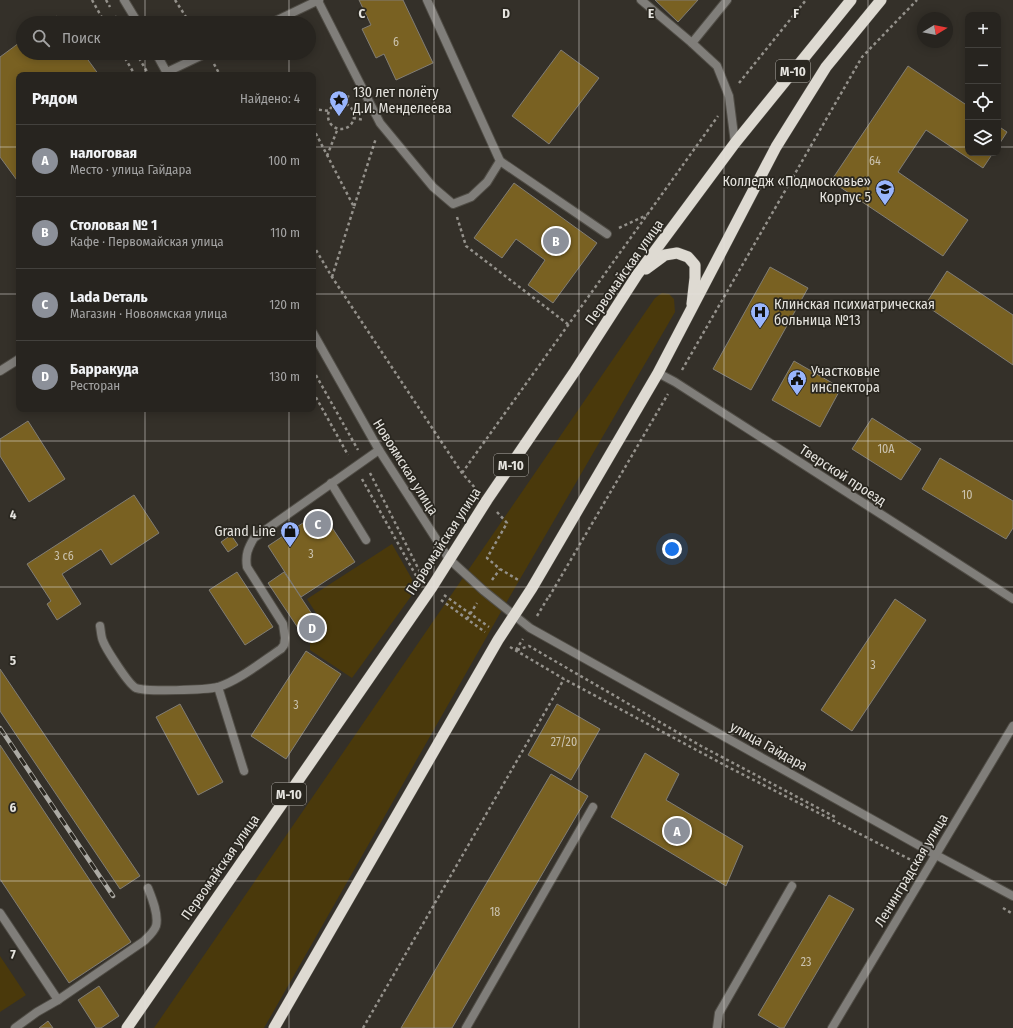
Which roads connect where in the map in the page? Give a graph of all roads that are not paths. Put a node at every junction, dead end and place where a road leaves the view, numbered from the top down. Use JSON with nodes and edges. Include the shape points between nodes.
{"nodes":[{"id":1,"x":124,"y":0,"type":"edge"},
{"id":2,"x":319,"y":0,"type":"edge"},
{"id":3,"x":427,"y":0,"type":"edge"},
{"id":4,"x":641,"y":0,"type":"edge"},
{"id":5,"x":727,"y":0,"type":"edge"},
{"id":6,"x":851,"y":0,"type":"edge"},
{"id":7,"x":881,"y":0,"type":"edge"},
{"id":8,"x":134,"y":16,"type":"edge"},
{"id":9,"x":286,"y":16,"type":"edge"},
{"id":10,"x":692,"y":43,"type":"junction"},
{"id":11,"x":160,"y":60,"type":"edge"},
{"id":12,"x":194,"y":60,"type":"edge"},
{"id":13,"x":167,"y":72,"type":"edge"},
{"id":14,"x":172,"y":72,"type":"edge"},
{"id":15,"x":735,"y":143,"type":"junction"},
{"id":16,"x":500,"y":161,"type":"junction"},
{"id":17,"x":607,"y":234,"type":"road end"},
{"id":18,"x":637,"y":275,"type":"junction"},
{"id":19,"x":692,"y":311,"type":"junction"},
{"id":20,"x":316,"y":338,"type":"edge"},
{"id":21,"x":16,"y":361,"type":"edge"},
{"id":22,"x":0,"y":371,"type":"edge"},
{"id":23,"x":658,"y":373,"type":"junction"},
{"id":24,"x":379,"y":450,"type":"junction"},
{"id":25,"x":331,"y":483,"type":"junction"},
{"id":26,"x":366,"y":540,"type":"dead end"},
{"id":27,"x":449,"y":560,"type":"junction"},
{"id":28,"x":1013,"y":599,"type":"edge"},
{"id":29,"x":514,"y":616,"type":"junction"},
{"id":30,"x":100,"y":626,"type":"dead end"},
{"id":31,"x":218,"y":687,"type":"junction"},
{"id":32,"x":1013,"y":726,"type":"edge"},
{"id":33,"x":244,"y":771,"type":"dead end"},
{"id":34,"x":593,"y":807,"type":"dead end"},
{"id":35,"x":936,"y":854,"type":"junction"},
{"id":36,"x":792,"y":886,"type":"dead end"},
{"id":37,"x":148,"y":888,"type":"dead end"},
{"id":38,"x":1013,"y":896,"type":"edge"},
{"id":39,"x":0,"y":913,"type":"edge"},
{"id":40,"x":58,"y":1000,"type":"junction"},
{"id":41,"x":15,"y":1028,"type":"edge"},
{"id":42,"x":127,"y":1028,"type":"edge"},
{"id":43,"x":274,"y":1028,"type":"edge"},
{"id":44,"x":466,"y":1028,"type":"edge"},
{"id":45,"x":717,"y":1028,"type":"edge"},
{"id":46,"x":832,"y":1028,"type":"edge"}],
"edges":[{"from":1,"to":8,"type":"street"},
{"from":2,"to":9,"type":"street"},
{"from":2,"to":16,"type":"street","via":[[380,123],[433,187],[453,204],[471,198],[487,182]]},
{"from":3,"to":16,"type":"street"},
{"from":4,"to":10,"type":"street"},
{"from":5,"to":10,"type":"street"},
{"from":6,"to":15,"type":"highway","name":"Первомайская улица","number":"М-10"},
{"from":7,"to":19,"type":"highway","number":"М-10","via":[[826,68],[776,148]]},
{"from":10,"to":15,"type":"street","via":[[717,66],[729,96]]},
{"from":11,"to":13,"type":"street"},
{"from":12,"to":14,"type":"street"},
{"from":15,"to":18,"type":"highway","name":"Первомайская улица","number":"М-10"},
{"from":16,"to":17,"type":"street"},
{"from":18,"to":19,"type":"highway","via":[[665,256],[688,256],[695,265]]},
{"from":18,"to":27,"type":"highway","name":"Первомайская улица","number":"М-10"},
{"from":19,"to":23,"type":"highway","number":"М-10"},
{"from":20,"to":24,"type":"street","name":"Новоямская улица"},
{"from":21,"to":22,"type":"street"},
{"from":23,"to":28,"type":"street","name":"Тверской проезд"},
{"from":23,"to":29,"type":"highway","number":"М-10"},
{"from":24,"to":25,"type":"street"},
{"from":24,"to":27,"type":"street","name":"Новоямская улица"},
{"from":25,"to":26,"type":"street"},
{"from":25,"to":31,"type":"street","via":[[268,527],[254,538],[250,545],[246,559],[247,567],[283,624],[284,645],[233,681]]},
{"from":27,"to":29,"type":"street","name":"Новоямская улица"},
{"from":27,"to":42,"type":"highway","name":"Первомайская улица","number":"М-10"},
{"from":29,"to":35,"type":"street","name":"улица Гайдара","via":[[530,628]]},
{"from":29,"to":43,"type":"highway","number":"М-10"},
{"from":30,"to":31,"type":"street","via":[[102,640],[134,688],[144,690]]},
{"from":31,"to":33,"type":"street"},
{"from":32,"to":35,"type":"street","name":"Ленинградская улица"},
{"from":34,"to":44,"type":"street"},
{"from":35,"to":38,"type":"street","name":"улица Гайдара"},
{"from":35,"to":46,"type":"street","name":"Ленинградская улица"},
{"from":36,"to":45,"type":"street","via":[[719,1013]]},
{"from":37,"to":40,"type":"street","via":[[156,914],[156,925],[152,933]]},
{"from":39,"to":40,"type":"street"},
{"from":40,"to":41,"type":"street"}]}
